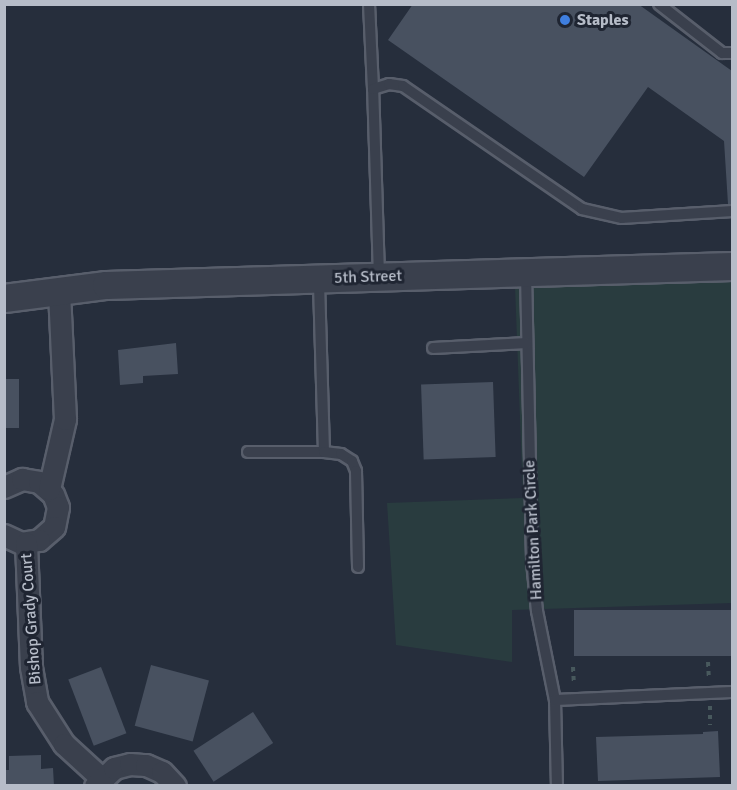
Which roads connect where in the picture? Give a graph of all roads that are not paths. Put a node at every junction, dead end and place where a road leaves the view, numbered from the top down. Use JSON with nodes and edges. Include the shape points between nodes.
{"nodes":[{"id":1,"x":369,"y":4,"type":"edge"},
{"id":2,"x":658,"y":4,"type":"edge"},
{"id":3,"x":732,"y":53,"type":"edge"},
{"id":4,"x":373,"y":89,"type":"junction"},
{"id":5,"x":732,"y":211,"type":"edge"},
{"id":6,"x":732,"y":266,"type":"edge"},
{"id":7,"x":525,"y":272,"type":"junction"},
{"id":8,"x":379,"y":277,"type":"junction"},
{"id":9,"x":319,"y":279,"type":"junction"},
{"id":10,"x":59,"y":290,"type":"junction"},
{"id":11,"x":4,"y":298,"type":"edge"},
{"id":12,"x":527,"y":343,"type":"junction"},
{"id":13,"x":433,"y":348,"type":"dead end"},
{"id":14,"x":248,"y":452,"type":"dead end"},
{"id":15,"x":324,"y":452,"type":"junction"},
{"id":16,"x":4,"y":487,"type":"edge"},
{"id":17,"x":49,"y":489,"type":"junction"},
{"id":18,"x":4,"y":535,"type":"edge"},
{"id":19,"x":26,"y":543,"type":"junction"},
{"id":20,"x":358,"y":567,"type":"dead end"},
{"id":21,"x":732,"y":692,"type":"edge"},
{"id":22,"x":555,"y":700,"type":"junction"},
{"id":23,"x":98,"y":782,"type":"edge"},
{"id":24,"x":175,"y":786,"type":"edge"},
{"id":25,"x":556,"y":786,"type":"edge"}],
"edges":[{"from":1,"to":4,"type":"lane"},
{"from":2,"to":3,"type":"lane","via":[[722,53]]},
{"from":4,"to":5,"type":"lane","via":[[389,84],[403,86],[582,209],[622,218]]},
{"from":4,"to":8,"type":"lane"},
{"from":6,"to":7,"type":"street","name":"5th Street"},
{"from":7,"to":8,"type":"street","name":"5th Street"},
{"from":7,"to":12,"type":"lane","name":"Hamilton Park Circle"},
{"from":8,"to":9,"type":"street","name":"5th Street"},
{"from":9,"to":10,"type":"street","name":"5th Street","via":[[106,285]]},
{"from":9,"to":15,"type":"lane"},
{"from":10,"to":11,"type":"street","name":"5th Street"},
{"from":10,"to":17,"type":"street","name":"Bishop Grady Court","via":[[65,419]]},
{"from":12,"to":13,"type":"lane"},
{"from":12,"to":22,"type":"lane","name":"Hamilton Park Circle","via":[[532,562],[537,611]]},
{"from":14,"to":15,"type":"lane"},
{"from":15,"to":20,"type":"lane","via":[[352,460],[356,471]]},
{"from":16,"to":17,"type":"street","via":[[28,479]]},
{"from":17,"to":19,"type":"street","name":"Bishop Grady Court","via":[[58,507],[54,527],[45,537]]},
{"from":18,"to":19,"type":"street","name":"Bishop Grady Court"},
{"from":19,"to":23,"type":"street","name":"Bishop Grady Court","via":[[37,702],[64,744]]},
{"from":21,"to":22,"type":"lane"},
{"from":22,"to":25,"type":"lane","name":"Hamilton Park Circle"},
{"from":23,"to":24,"type":"street","via":[[114,768],[130,764],[162,772]]}]}
